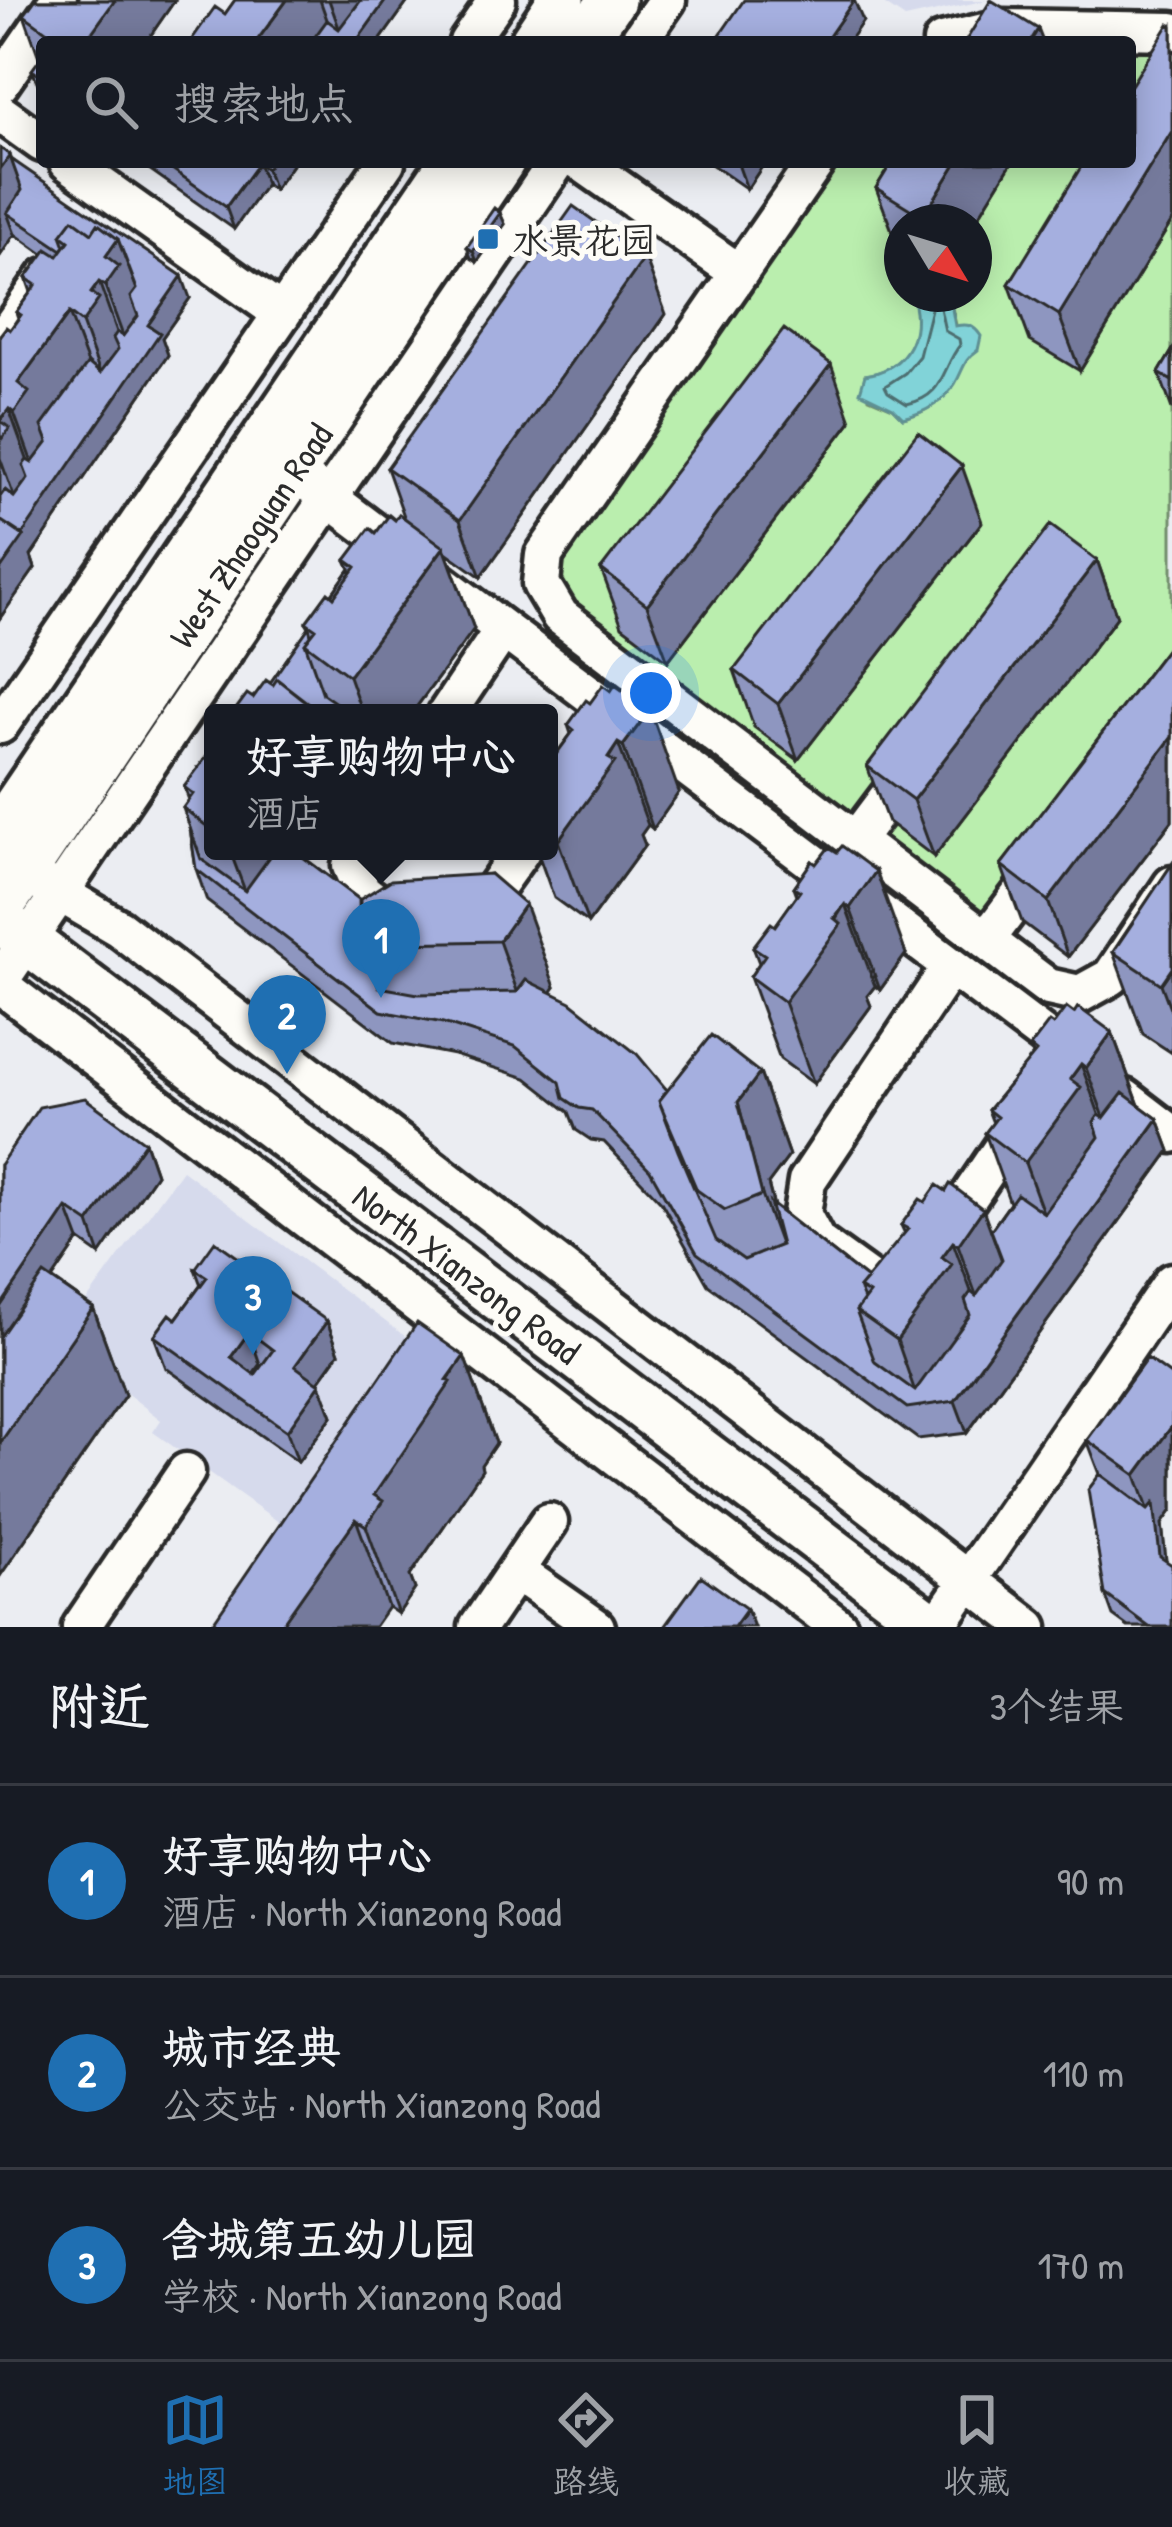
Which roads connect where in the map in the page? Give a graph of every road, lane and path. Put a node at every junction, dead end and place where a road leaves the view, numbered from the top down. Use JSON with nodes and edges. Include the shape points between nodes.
{"nodes":[{"id":1,"x":58,"y":0,"type":"edge"},
{"id":2,"x":496,"y":0,"type":"edge"},
{"id":3,"x":561,"y":0,"type":"edge"},
{"id":4,"x":613,"y":0,"type":"edge"},
{"id":5,"x":667,"y":0,"type":"edge"},
{"id":6,"x":1172,"y":31,"type":"edge"},
{"id":7,"x":472,"y":36,"type":"edge"},
{"id":8,"x":537,"y":36,"type":"edge"},
{"id":9,"x":588,"y":36,"type":"edge"},
{"id":10,"x":642,"y":36,"type":"edge"},
{"id":11,"x":967,"y":36,"type":"edge"},
{"id":12,"x":0,"y":84,"type":"edge"},
{"id":13,"x":0,"y":113,"type":"edge"},
{"id":14,"x":36,"y":139,"type":"edge"},
{"id":15,"x":76,"y":168,"type":"edge"},
{"id":16,"x":382,"y":168,"type":"edge"},
{"id":17,"x":448,"y":168,"type":"edge"},
{"id":18,"x":497,"y":168,"type":"edge"},
{"id":19,"x":551,"y":168,"type":"edge"},
{"id":20,"x":590,"y":168,"type":"edge"},
{"id":21,"x":812,"y":168,"type":"edge"},
{"id":22,"x":739,"y":273,"type":"junction"},
{"id":23,"x":78,"y":299,"type":"edge"},
{"id":24,"x":281,"y":314,"type":"junction"},
{"id":25,"x":0,"y":343,"type":"edge"},
{"id":26,"x":311,"y":484,"type":"junction"},
{"id":27,"x":502,"y":631,"type":"junction"},
{"id":28,"x":453,"y":704,"type":"edge"},
{"id":29,"x":0,"y":725,"type":"edge"},
{"id":30,"x":926,"y":748,"type":"edge"},
{"id":31,"x":1072,"y":826,"type":"edge"},
{"id":32,"x":0,"y":830,"type":"edge"},
{"id":33,"x":855,"y":841,"type":"junction"},
{"id":34,"x":353,"y":860,"type":"edge"},
{"id":35,"x":515,"y":860,"type":"edge"},
{"id":36,"x":1172,"y":885,"type":"edge"},
{"id":37,"x":18,"y":899,"type":"edge"},
{"id":38,"x":986,"y":940,"type":"junction"},
{"id":39,"x":951,"y":966,"type":"junction"},
{"id":40,"x":0,"y":983,"type":"edge"},
{"id":41,"x":1067,"y":1052,"type":"junction"},
{"id":42,"x":1172,"y":1134,"type":"edge"},
{"id":43,"x":1172,"y":1282,"type":"edge"},
{"id":44,"x":186,"y":1472,"type":"dead end"},
{"id":45,"x":549,"y":1522,"type":"dead end"},
{"id":46,"x":516,"y":1570,"type":"junction"},
{"id":47,"x":968,"y":1580,"type":"junction"},
{"id":48,"x":81,"y":1627,"type":"edge"},
{"id":49,"x":478,"y":1627,"type":"edge"},
{"id":50,"x":596,"y":1627,"type":"edge"},
{"id":51,"x":839,"y":1627,"type":"edge"},
{"id":52,"x":935,"y":1627,"type":"edge"},
{"id":53,"x":1029,"y":1627,"type":"edge"}],
"edges":[{"from":1,"to":12,"type":"street"},
{"from":2,"to":7,"type":"street"},
{"from":3,"to":8,"type":"main road"},
{"from":4,"to":9,"type":"main road"},
{"from":5,"to":10,"type":"street"},
{"from":6,"to":11,"type":"street","via":[[1001,28]]},
{"from":13,"to":14,"type":"street"},
{"from":15,"to":24,"type":"street"},
{"from":16,"to":24,"type":"street"},
{"from":17,"to":32,"type":"main road","name":"West Zhaoguan Road"},
{"from":18,"to":26,"type":"main road","name":"West Zhaoguan Road"},
{"from":19,"to":26,"type":"street"},
{"from":20,"to":22,"type":"street"},
{"from":21,"to":22,"type":"street"},
{"from":22,"to":33,"type":"street","via":[[544,555],[541,584],[560,616]]},
{"from":23,"to":25,"type":"street","via":[[46,277]]},
{"from":24,"to":29,"type":"street"},
{"from":26,"to":27,"type":"street"},
{"from":26,"to":37,"type":"main road","name":"West Zhaoguan Road"},
{"from":27,"to":28,"type":"street"},
{"from":27,"to":39,"type":"street","via":[[610,726]]},
{"from":30,"to":33,"type":"street"},
{"from":31,"to":38,"type":"street"},
{"from":33,"to":38,"type":"street"},
{"from":34,"to":35,"type":"street","via":[[362,891],[415,932],[445,935],[470,923]]},
{"from":36,"to":38,"type":"street","via":[[1112,977],[1080,994],[1048,987]]},
{"from":37,"to":40,"type":"street"},
{"from":37,"to":47,"type":"street","via":[[118,928]]},
{"from":37,"to":52,"type":"main road","name":"North Xianzong Road"},
{"from":39,"to":41,"type":"street"},
{"from":39,"to":41,"type":"street","via":[[807,1181],[802,1214],[817,1242],[871,1281],[893,1285],[917,1274]]},
{"from":40,"to":51,"type":"street"},
{"from":41,"to":42,"type":"street"},
{"from":43,"to":47,"type":"street"},
{"from":44,"to":48,"type":"street"},
{"from":45,"to":46,"type":"street"},
{"from":46,"to":49,"type":"street"},
{"from":46,"to":50,"type":"street"},
{"from":47,"to":52,"type":"street"},
{"from":47,"to":53,"type":"street"}]}
